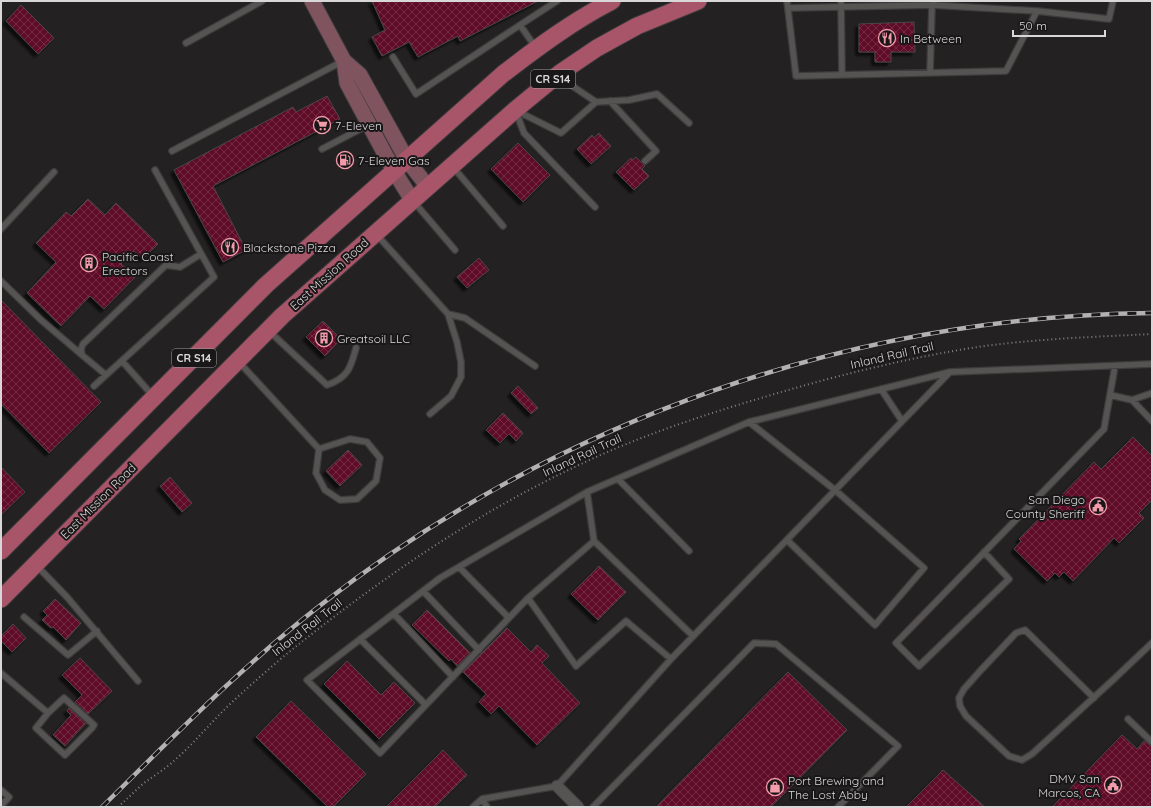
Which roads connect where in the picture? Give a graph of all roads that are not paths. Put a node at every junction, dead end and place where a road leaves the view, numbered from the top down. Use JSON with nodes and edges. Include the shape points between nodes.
{"nodes":[{"id":1,"x":262,"y":1,"type":"edge"},
{"id":2,"x":312,"y":1,"type":"edge"},
{"id":3,"x":557,"y":1,"type":"edge"},
{"id":4,"x":612,"y":1,"type":"edge"},
{"id":5,"x":698,"y":1,"type":"edge"},
{"id":6,"x":787,"y":1,"type":"edge"},
{"id":7,"x":1113,"y":1,"type":"edge"},
{"id":8,"x":933,"y":3,"type":"edge"},
{"id":9,"x":841,"y":4,"type":"edge"},
{"id":10,"x":788,"y":8,"type":"junction"},
{"id":11,"x":1036,"y":11,"type":"junction"},
{"id":12,"x":520,"y":25,"type":"junction"},
{"id":13,"x":186,"y":43,"type":"dead end"},
{"id":14,"x":536,"y":48,"type":"junction"},
{"id":15,"x":393,"y":57,"type":"dead end"},
{"id":16,"x":344,"y":61,"type":"junction"},
{"id":17,"x":930,"y":73,"type":"junction"},
{"id":18,"x":557,"y":75,"type":"junction"},
{"id":19,"x":842,"y":75,"type":"junction"},
{"id":20,"x":610,"y":101,"type":"junction"},
{"id":21,"x":596,"y":102,"type":"junction"},
{"id":22,"x":515,"y":110,"type":"junction"},
{"id":23,"x":688,"y":123,"type":"dead end"},
{"id":24,"x":369,"y":125,"type":"junction"},
{"id":25,"x":322,"y":149,"type":"dead end"},
{"id":26,"x":172,"y":151,"type":"dead end"},
{"id":27,"x":407,"y":160,"type":"junction"},
{"id":28,"x":645,"y":161,"type":"dead end"},
{"id":29,"x":451,"y":166,"type":"junction"},
{"id":30,"x":155,"y":170,"type":"dead end"},
{"id":31,"x":54,"y":172,"type":"dead end"},
{"id":32,"x":394,"y":172,"type":"junction"},
{"id":33,"x":428,"y":187,"type":"junction"},
{"id":34,"x":412,"y":200,"type":"junction"},
{"id":35,"x":595,"y":207,"type":"dead end"},
{"id":36,"x":503,"y":226,"type":"dead end"},
{"id":37,"x":1,"y":229,"type":"edge"},
{"id":38,"x":376,"y":233,"type":"junction"},
{"id":39,"x":455,"y":250,"type":"dead end"},
{"id":40,"x":201,"y":254,"type":"junction"},
{"id":41,"x":1,"y":281,"type":"edge"},
{"id":42,"x":448,"y":314,"type":"junction"},
{"id":43,"x":269,"y":330,"type":"junction"},
{"id":44,"x":356,"y":348,"type":"dead end"},
{"id":45,"x":82,"y":355,"type":"junction"},
{"id":46,"x":122,"y":360,"type":"junction"},
{"id":47,"x":238,"y":361,"type":"junction"},
{"id":48,"x":1152,"y":364,"type":"edge"},
{"id":49,"x":535,"y":366,"type":"dead end"},
{"id":50,"x":1115,"y":366,"type":"junction"},
{"id":51,"x":950,"y":372,"type":"junction"},
{"id":52,"x":106,"y":375,"type":"junction"},
{"id":53,"x":94,"y":386,"type":"dead end"},
{"id":54,"x":881,"y":389,"type":"junction"},
{"id":55,"x":1152,"y":393,"type":"edge"},
{"id":56,"x":1110,"y":395,"type":"junction"},
{"id":57,"x":154,"y":397,"type":"junction"},
{"id":58,"x":1132,"y":400,"type":"junction"},
{"id":59,"x":430,"y":414,"type":"dead end"},
{"id":60,"x":1152,"y":421,"type":"edge"},
{"id":61,"x":749,"y":422,"type":"junction"},
{"id":62,"x":902,"y":422,"type":"junction"},
{"id":63,"x":319,"y":449,"type":"junction"},
{"id":64,"x":618,"y":479,"type":"junction"},
{"id":65,"x":835,"y":490,"type":"junction"},
{"id":66,"x":587,"y":492,"type":"junction"},
{"id":67,"x":787,"y":540,"type":"junction"},
{"id":68,"x":594,"y":541,"type":"junction"},
{"id":69,"x":1,"y":551,"type":"edge"},
{"id":70,"x":688,"y":551,"type":"dead end"},
{"id":71,"x":984,"y":552,"type":"junction"},
{"id":72,"x":35,"y":565,"type":"junction"},
{"id":73,"x":459,"y":567,"type":"junction"},
{"id":74,"x":423,"y":591,"type":"junction"},
{"id":75,"x":528,"y":598,"type":"junction"},
{"id":76,"x":1,"y":599,"type":"edge"},
{"id":77,"x":394,"y":614,"type":"junction"},
{"id":78,"x":24,"y":617,"type":"dead end"},
{"id":79,"x":509,"y":618,"type":"junction"},
{"id":80,"x":97,"y":631,"type":"junction"},
{"id":81,"x":693,"y":636,"type":"junction"},
{"id":82,"x":360,"y":639,"type":"junction"},
{"id":83,"x":1152,"y":643,"type":"edge"},
{"id":84,"x":479,"y":650,"type":"junction"},
{"id":85,"x":671,"y":659,"type":"junction"},
{"id":86,"x":1,"y":673,"type":"edge"},
{"id":87,"x":452,"y":677,"type":"junction"},
{"id":88,"x":138,"y":681,"type":"dead end"},
{"id":89,"x":1094,"y":698,"type":"junction"},
{"id":90,"x":426,"y":705,"type":"junction"},
{"id":91,"x":48,"y":713,"type":"junction"},
{"id":92,"x":1128,"y":719,"type":"dead end"},
{"id":93,"x":1152,"y":742,"type":"edge"},
{"id":94,"x":556,"y":786,"type":"junction"},
{"id":95,"x":1,"y":790,"type":"edge"},
{"id":96,"x":482,"y":798,"type":"junction"},
{"id":97,"x":1,"y":806,"type":"edge"},
{"id":98,"x":473,"y":807,"type":"edge"},
{"id":99,"x":487,"y":807,"type":"edge"},
{"id":100,"x":578,"y":807,"type":"edge"},
{"id":101,"x":593,"y":807,"type":"edge"},
{"id":102,"x":838,"y":807,"type":"edge"}],
"edges":[{"from":1,"to":13,"type":"lane"},
{"from":2,"to":16,"type":"main road"},
{"from":3,"to":12,"type":"lane"},
{"from":4,"to":14,"type":"main road","number":"CR S14"},
{"from":5,"to":18,"type":"main road","name":"East Mission Road","number":"CR S14","via":[[637,26],[597,48]]},
{"from":6,"to":10,"type":"lane"},
{"from":7,"to":11,"type":"lane","via":[[1109,19]]},
{"from":8,"to":9,"type":"lane"},
{"from":8,"to":11,"type":"lane"},
{"from":8,"to":17,"type":"lane"},
{"from":9,"to":10,"type":"lane"},
{"from":9,"to":19,"type":"lane"},
{"from":10,"to":19,"type":"lane","via":[[796,76]]},
{"from":11,"to":17,"type":"lane","via":[[1006,71]]},
{"from":12,"to":14,"type":"lane"},
{"from":12,"to":15,"type":"lane","via":[[416,94]]},
{"from":14,"to":27,"type":"main road","number":"CR S14"},
{"from":16,"to":24,"type":"main road","via":[[346,83]]},
{"from":16,"to":26,"type":"lane"},
{"from":16,"to":27,"type":"main road","via":[[360,75]]},
{"from":17,"to":19,"type":"lane"},
{"from":18,"to":21,"type":"lane"},
{"from":18,"to":22,"type":"main road","name":"East Mission Road","number":"CR S14"},
{"from":20,"to":21,"type":"lane"},
{"from":20,"to":23,"type":"lane","via":[[657,94]]},
{"from":20,"to":28,"type":"lane","via":[[656,151]]},
{"from":21,"to":22,"type":"lane","via":[[561,133]]},
{"from":22,"to":29,"type":"main road","name":"East Mission Road","number":"CR S14"},
{"from":22,"to":35,"type":"lane","via":[[524,133]]},
{"from":24,"to":25,"type":"lane"},
{"from":24,"to":32,"type":"main road"},
{"from":27,"to":32,"type":"main road","number":"CR S14"},
{"from":27,"to":33,"type":"main road"},
{"from":29,"to":33,"type":"main road","name":"East Mission Road","number":"CR S14"},
{"from":29,"to":36,"type":"lane"},
{"from":30,"to":40,"type":"lane"},
{"from":31,"to":37,"type":"lane"},
{"from":32,"to":34,"type":"main road"},
{"from":32,"to":57,"type":"main road","number":"CR S14","via":[[266,285]]},
{"from":33,"to":34,"type":"main road","name":"East Mission Road","number":"CR S14"},
{"from":34,"to":38,"type":"main road","name":"East Mission Road","number":"CR S14"},
{"from":34,"to":39,"type":"lane"},
{"from":38,"to":42,"type":"lane"},
{"from":38,"to":43,"type":"main road","name":"East Mission Road","number":"CR S14"},
{"from":40,"to":45,"type":"lane","via":[[180,267],[166,265],[83,344]]},
{"from":40,"to":46,"type":"lane","via":[[214,277]]},
{"from":41,"to":45,"type":"lane"},
{"from":42,"to":49,"type":"lane","via":[[465,318]]},
{"from":42,"to":59,"type":"lane","via":[[460,355],[461,377],[451,396]]},
{"from":43,"to":44,"type":"lane","via":[[327,385],[339,381],[351,367]]},
{"from":43,"to":47,"type":"main road","name":"East Mission Road","number":"CR S14"},
{"from":45,"to":52,"type":"lane"},
{"from":46,"to":52,"type":"lane"},
{"from":46,"to":57,"type":"lane"},
{"from":47,"to":63,"type":"lane"},
{"from":47,"to":72,"type":"main road","name":"East Mission Road","number":"CR S14"},
{"from":48,"to":50,"type":"lane"},
{"from":50,"to":51,"type":"lane"},
{"from":50,"to":56,"type":"lane"},
{"from":51,"to":54,"type":"lane"},
{"from":51,"to":62,"type":"lane"},
{"from":52,"to":53,"type":"lane"},
{"from":54,"to":61,"type":"lane"},
{"from":54,"to":62,"type":"lane"},
{"from":55,"to":58,"type":"lane"},
{"from":56,"to":58,"type":"lane"},
{"from":56,"to":71,"type":"lane","via":[[1104,429]]},
{"from":57,"to":69,"type":"main road","number":"CR S14"},
{"from":58,"to":60,"type":"lane"},
{"from":61,"to":64,"type":"lane"},
{"from":61,"to":65,"type":"lane"},
{"from":62,"to":65,"type":"lane"},
{"from":63,"to":63,"type":"lane","via":[[316,473],[325,490],[340,500],[357,499],[376,481],[380,458],[368,442],[350,439]]},
{"from":64,"to":66,"type":"lane"},
{"from":64,"to":70,"type":"lane"},
{"from":65,"to":67,"type":"lane"},
{"from":65,"to":67,"type":"lane","via":[[924,568],[875,625]]},
{"from":66,"to":68,"type":"lane"},
{"from":66,"to":73,"type":"lane"},
{"from":67,"to":81,"type":"lane"},
{"from":68,"to":75,"type":"lane"},
{"from":68,"to":81,"type":"lane"},
{"from":71,"to":71,"type":"lane","via":[[896,643],[919,666],[1009,579]]},
{"from":72,"to":76,"type":"main road","name":"East Mission Road","number":"CR S14"},
{"from":72,"to":80,"type":"lane","via":[[67,596]]},
{"from":73,"to":74,"type":"lane"},
{"from":73,"to":79,"type":"lane"},
{"from":74,"to":77,"type":"lane"},
{"from":74,"to":84,"type":"lane"},
{"from":75,"to":79,"type":"lane"},
{"from":75,"to":85,"type":"lane","via":[[576,666],[626,621]]},
{"from":77,"to":82,"type":"lane"},
{"from":77,"to":87,"type":"lane"},
{"from":78,"to":80,"type":"lane","via":[[68,655]]},
{"from":79,"to":84,"type":"lane"},
{"from":80,"to":88,"type":"lane"},
{"from":81,"to":85,"type":"lane"},
{"from":82,"to":90,"type":"lane"},
{"from":82,"to":90,"type":"lane","via":[[307,680],[380,753]]},
{"from":83,"to":89,"type":"lane"},
{"from":84,"to":87,"type":"lane"},
{"from":85,"to":94,"type":"lane"},
{"from":86,"to":91,"type":"lane"},
{"from":87,"to":90,"type":"lane"},
{"from":89,"to":89,"type":"lane","via":[[1022,760],[1009,756],[966,716],[959,698],[964,689],[1016,633],[1025,630]]},
{"from":91,"to":91,"type":"lane","via":[[37,726],[37,730],[66,755],[94,727],[64,698]]},
{"from":92,"to":93,"type":"lane"},
{"from":94,"to":96,"type":"lane"},
{"from":94,"to":100,"type":"street"},
{"from":95,"to":97,"type":"lane","via":[[9,797]]},
{"from":96,"to":98,"type":"lane"},
{"from":96,"to":99,"type":"lane"},
{"from":101,"to":102,"type":"lane","via":[[754,643],[776,644],[898,746]]}]}
